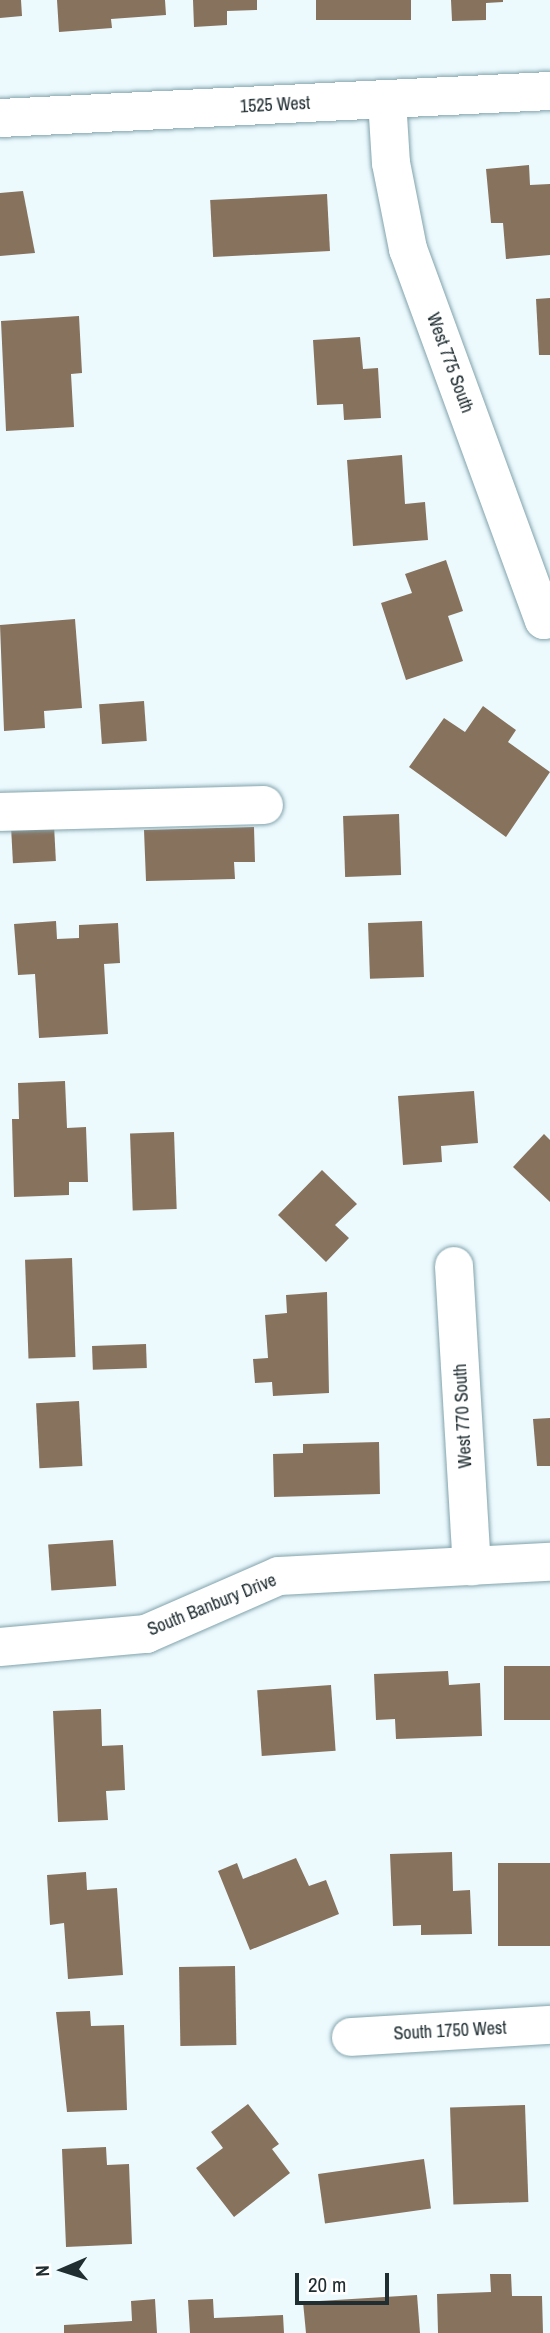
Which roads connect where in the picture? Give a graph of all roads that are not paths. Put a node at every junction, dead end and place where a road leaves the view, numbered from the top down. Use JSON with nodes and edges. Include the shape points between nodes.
{"nodes":[{"id":1,"x":550,"y":91,"type":"edge"},
{"id":2,"x":387,"y":100,"type":"junction"},
{"id":3,"x":0,"y":118,"type":"edge"},
{"id":4,"x":547,"y":620,"type":"edge"},
{"id":5,"x":264,"y":805,"type":"dead end"},
{"id":6,"x":0,"y":812,"type":"edge"},
{"id":7,"x":454,"y":1266,"type":"dead end"},
{"id":8,"x":550,"y":1562,"type":"edge"},
{"id":9,"x":472,"y":1566,"type":"junction"},
{"id":10,"x":0,"y":1647,"type":"edge"},
{"id":11,"x":550,"y":2025,"type":"edge"},
{"id":12,"x":351,"y":2037,"type":"dead end"}],
"edges":[{"from":1,"to":2,"type":"street","name":"1525 West"},
{"from":2,"to":3,"type":"street","name":"1525 West"},
{"from":2,"to":4,"type":"street","name":"West 775 South","via":[[391,163],[408,249]]},
{"from":5,"to":6,"type":"street"},
{"from":7,"to":9,"type":"street","name":"West 770 South"},
{"from":8,"to":9,"type":"street","name":"South Banbury Drive"},
{"from":9,"to":10,"type":"street","name":"South Banbury Drive","via":[[279,1576],[146,1634]]},
{"from":11,"to":12,"type":"street","name":"South 1750 West"}]}
